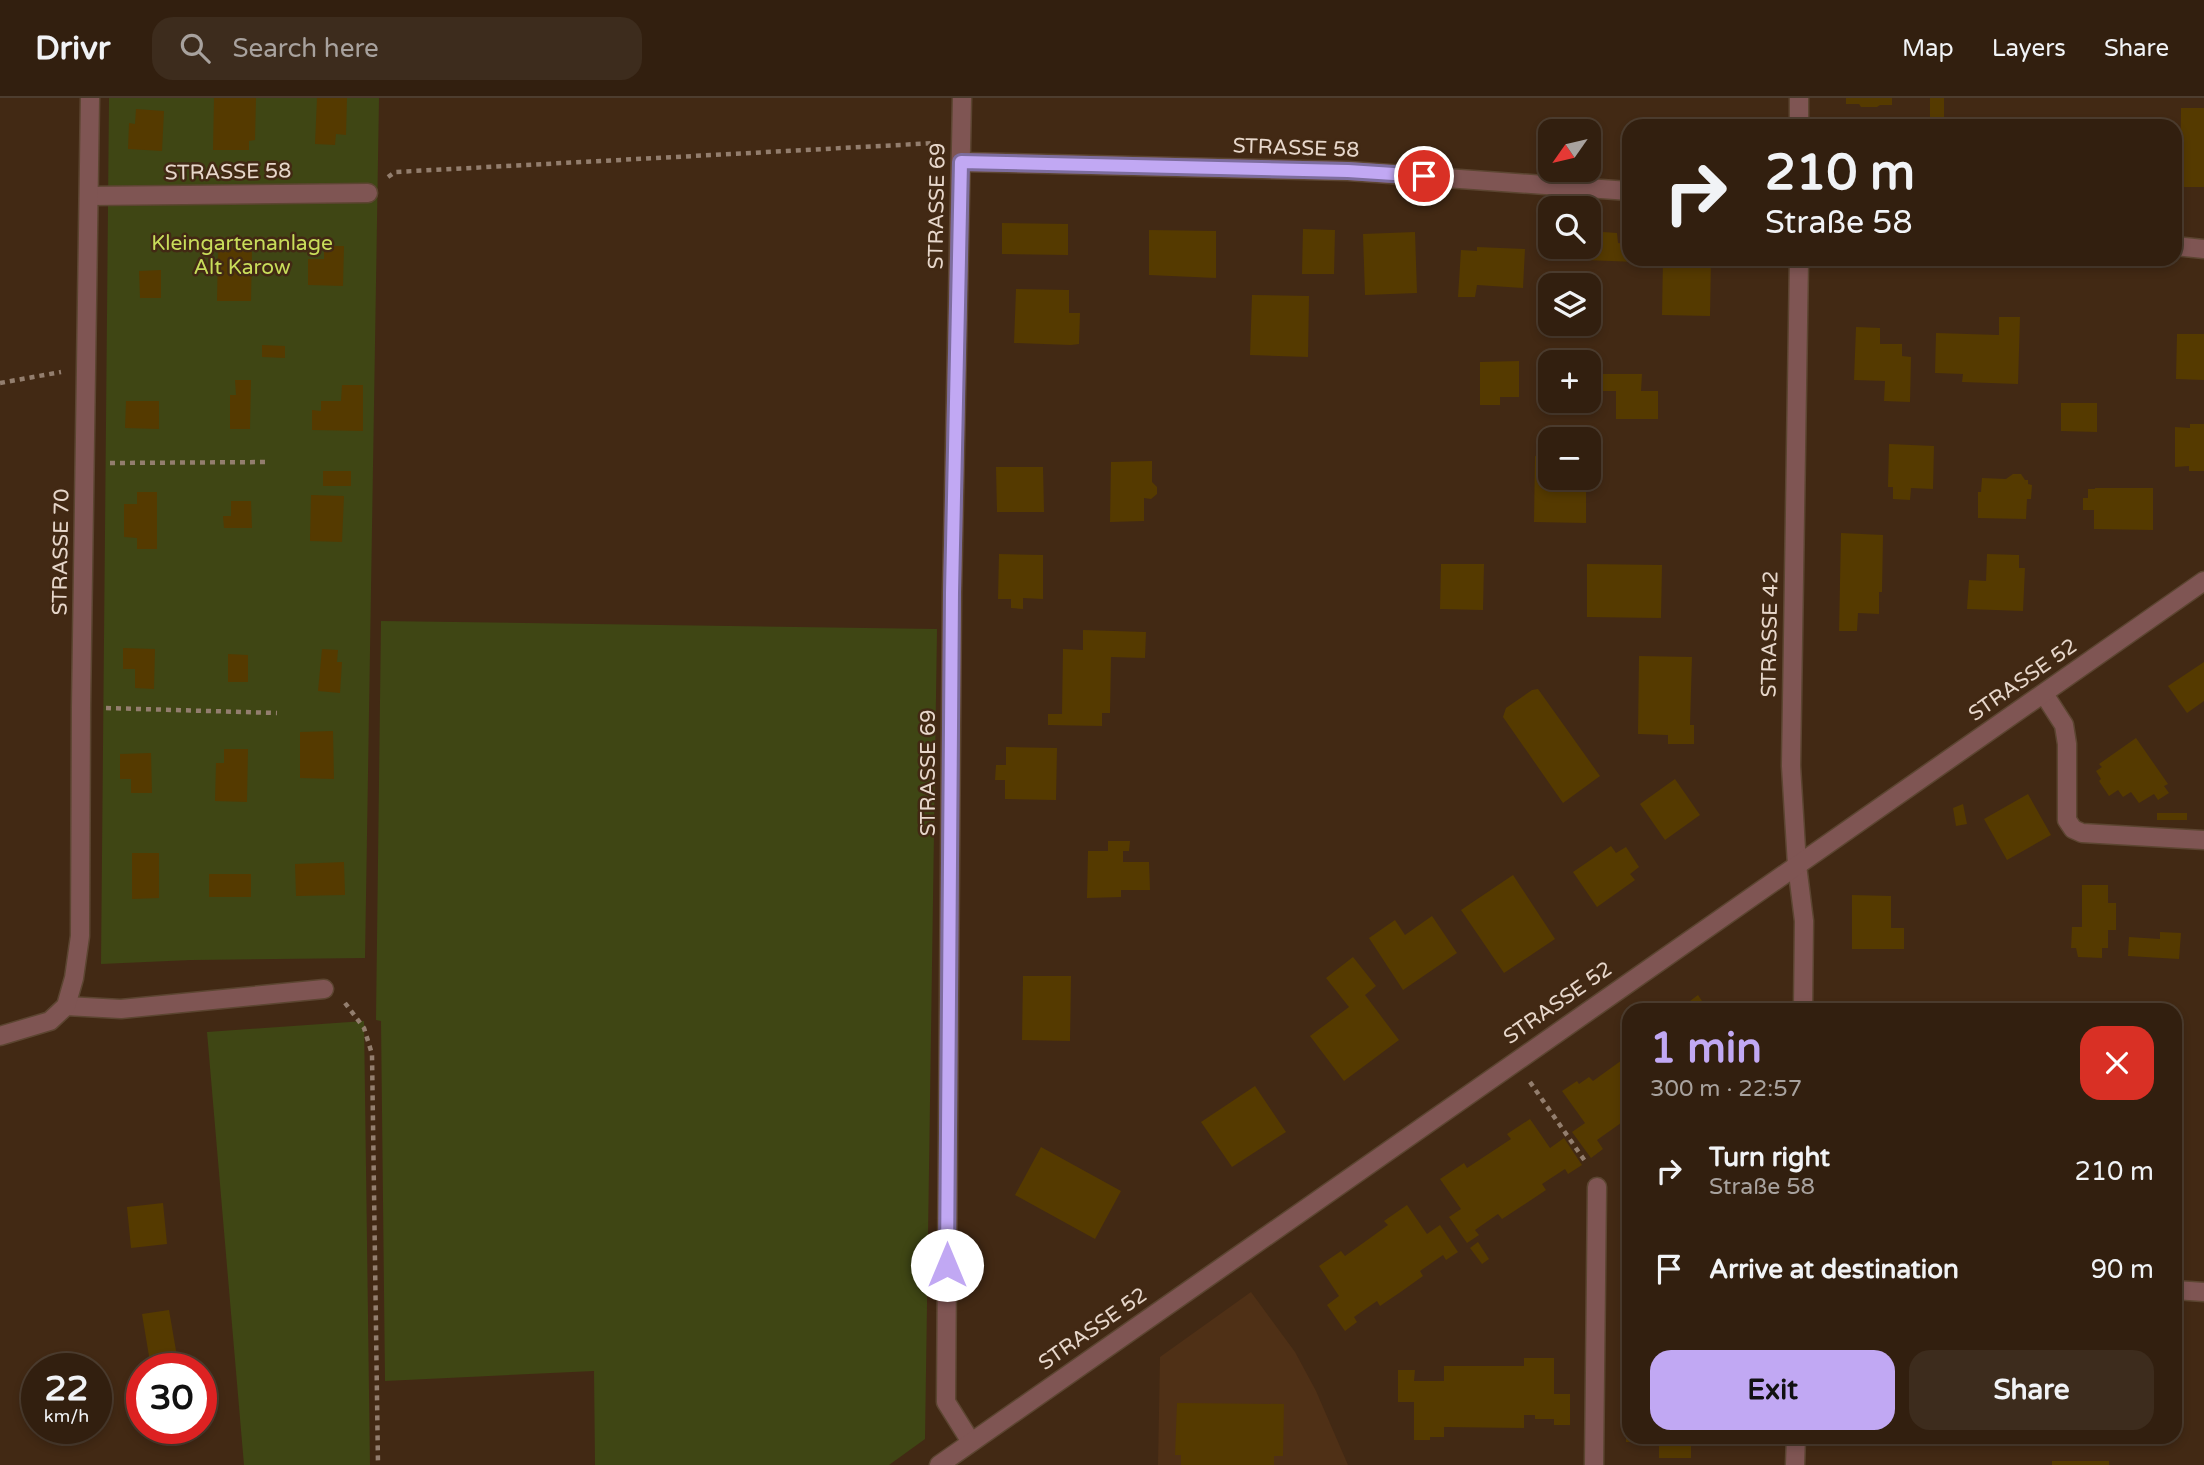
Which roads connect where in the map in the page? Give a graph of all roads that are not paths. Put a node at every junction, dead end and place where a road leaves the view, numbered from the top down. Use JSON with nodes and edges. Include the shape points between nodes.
{"nodes":[{"id":1,"x":90,"y":98,"type":"edge"},
{"id":2,"x":962,"y":98,"type":"edge"},
{"id":3,"x":1799,"y":98,"type":"edge"},
{"id":4,"x":1799,"y":119,"type":"edge"},
{"id":5,"x":961,"y":162,"type":"junction"},
{"id":6,"x":1622,"y":191,"type":"edge"},
{"id":7,"x":368,"y":193,"type":"road end"},
{"id":8,"x":89,"y":196,"type":"junction"},
{"id":9,"x":2182,"y":247,"type":"edge"},
{"id":10,"x":2204,"y":249,"type":"edge"},
{"id":11,"x":1799,"y":266,"type":"edge"},
{"id":12,"x":2204,"y":581,"type":"edge"},
{"id":13,"x":2044,"y":694,"type":"junction"},
{"id":14,"x":2204,"y":840,"type":"edge"},
{"id":15,"x":1797,"y":865,"type":"junction"},
{"id":16,"x":324,"y":989,"type":"road end"},
{"id":17,"x":1803,"y":1003,"type":"edge"},
{"id":18,"x":66,"y":1006,"type":"junction"},
{"id":19,"x":0,"y":1036,"type":"edge"},
{"id":20,"x":1597,"y":1187,"type":"road end"},
{"id":21,"x":2182,"y":1290,"type":"edge"},
{"id":22,"x":2204,"y":1292,"type":"edge"},
{"id":23,"x":971,"y":1442,"type":"junction"},
{"id":24,"x":1796,"y":1444,"type":"edge"},
{"id":25,"x":939,"y":1465,"type":"edge"},
{"id":26,"x":1594,"y":1465,"type":"edge"},
{"id":27,"x":1795,"y":1465,"type":"edge"}],
"edges":[{"from":1,"to":8,"type":"street","name":"STRASSE 70"},
{"from":2,"to":5,"type":"street","name":"STRASSE 69"},
{"from":3,"to":4,"type":"street"},
{"from":5,"to":6,"type":"street","name":"STRASSE 58","via":[[1348,171]]},
{"from":5,"to":23,"type":"street","name":"STRASSE 69","via":[[952,593],[946,1402]]},
{"from":7,"to":8,"type":"street","name":"STRASSE 58"},
{"from":8,"to":18,"type":"street","name":"STRASSE 70","via":[[79,936]]},
{"from":9,"to":10,"type":"street"},
{"from":11,"to":15,"type":"street","name":"STRASSE 42","via":[[1791,766]]},
{"from":12,"to":13,"type":"street","name":"STRASSE 52"},
{"from":13,"to":14,"type":"street","via":[[2064,725],[2067,820],[2073,829]]},
{"from":13,"to":15,"type":"street","name":"STRASSE 52"},
{"from":15,"to":17,"type":"street","name":"STRASSE 42","via":[[1804,921]]},
{"from":15,"to":23,"type":"street","name":"STRASSE 52"},
{"from":16,"to":18,"type":"street","via":[[121,1009]]},
{"from":18,"to":19,"type":"street","via":[[50,1021]]},
{"from":20,"to":26,"type":"street"},
{"from":21,"to":22,"type":"street"},
{"from":23,"to":25,"type":"street","name":"STRASSE 52"},
{"from":24,"to":27,"type":"street"}]}
